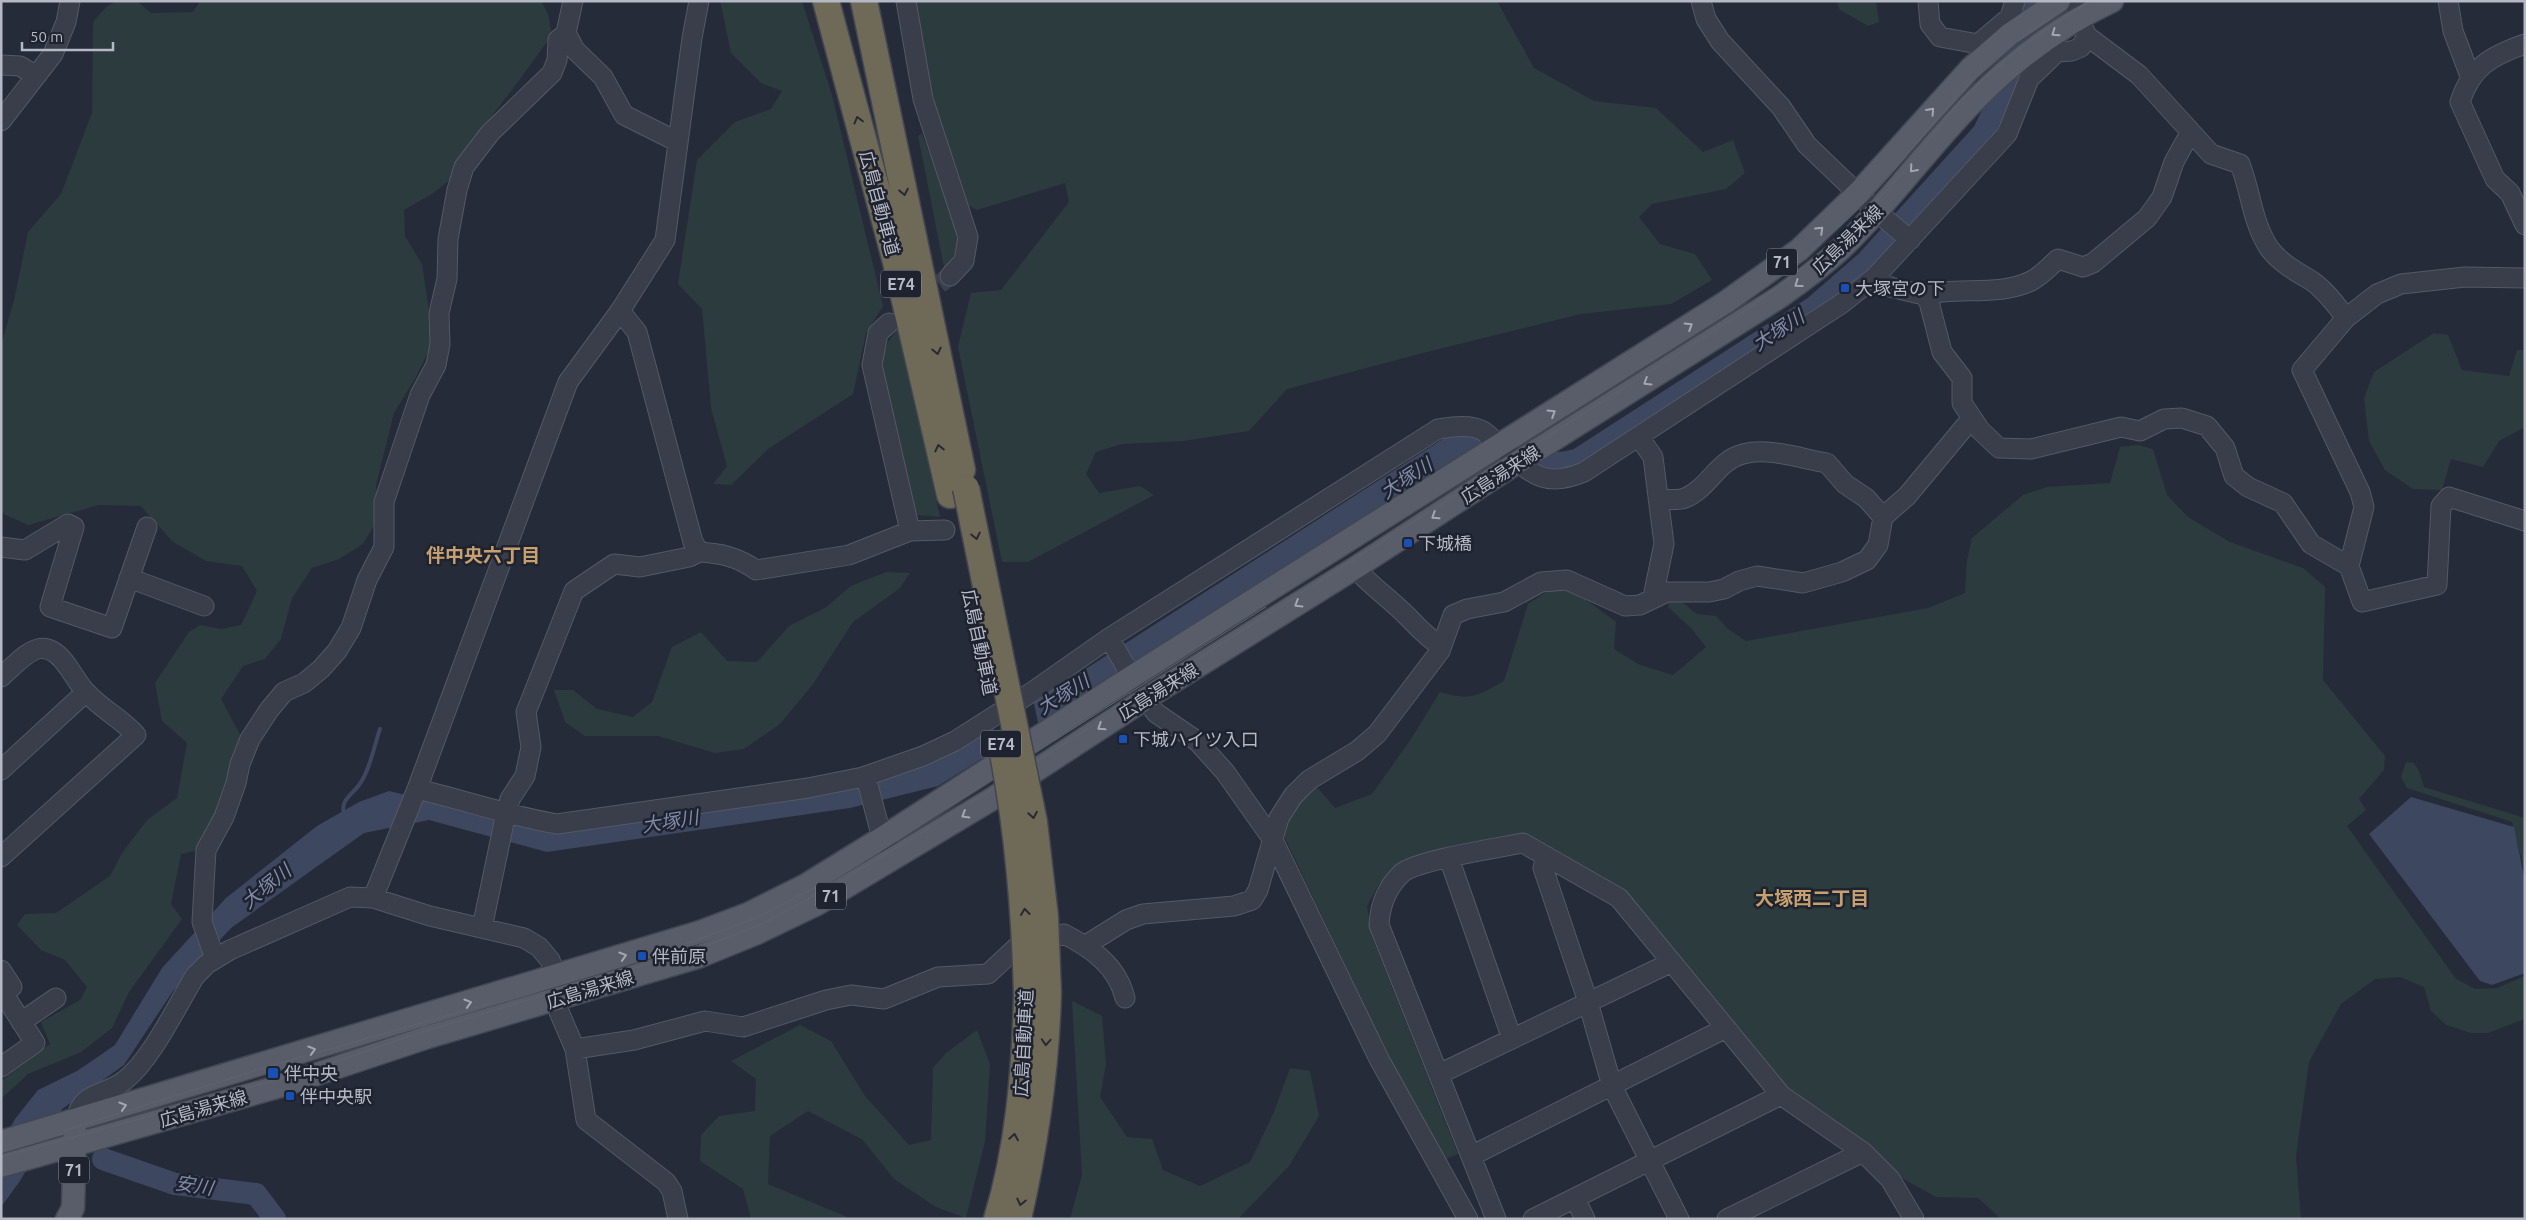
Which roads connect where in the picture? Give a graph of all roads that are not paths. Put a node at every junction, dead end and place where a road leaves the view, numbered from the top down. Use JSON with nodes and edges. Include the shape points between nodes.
{"nodes":[{"id":1,"x":70,"y":1,"type":"edge"},
{"id":2,"x":573,"y":1,"type":"edge"},
{"id":3,"x":699,"y":1,"type":"edge"},
{"id":4,"x":822,"y":1,"type":"edge"},
{"id":5,"x":826,"y":1,"type":"edge"},
{"id":6,"x":864,"y":1,"type":"edge"},
{"id":7,"x":876,"y":1,"type":"edge"},
{"id":8,"x":906,"y":1,"type":"edge"},
{"id":9,"x":1701,"y":1,"type":"edge"},
{"id":10,"x":1928,"y":1,"type":"edge"},
{"id":11,"x":2015,"y":1,"type":"edge"},
{"id":12,"x":2112,"y":1,"type":"edge"},
{"id":13,"x":2448,"y":1,"type":"edge"},
{"id":14,"x":2051,"y":7,"type":"edge"},
{"id":15,"x":2080,"y":18,"type":"edge"},
{"id":16,"x":566,"y":33,"type":"junction"},
{"id":17,"x":2525,"y":44,"type":"edge"},
{"id":18,"x":1,"y":65,"type":"edge"},
{"id":19,"x":846,"y":74,"type":"junction"},
{"id":20,"x":36,"y":76,"type":"junction"},
{"id":21,"x":2470,"y":76,"type":"junction"},
{"id":22,"x":1,"y":121,"type":"edge"},
{"id":23,"x":2190,"y":133,"type":"junction"},
{"id":24,"x":678,"y":142,"type":"junction"},
{"id":25,"x":895,"y":144,"type":"junction"},
{"id":26,"x":1859,"y":192,"type":"junction"},
{"id":27,"x":1882,"y":215,"type":"junction"},
{"id":28,"x":2525,"y":225,"type":"edge"},
{"id":29,"x":1909,"y":239,"type":"junction"},
{"id":30,"x":950,"y":276,"type":"tunnel mouth"},
{"id":31,"x":1875,"y":277,"type":"junction"},
{"id":32,"x":2525,"y":278,"type":"edge"},
{"id":33,"x":1924,"y":295,"type":"junction"},
{"id":34,"x":620,"y":311,"type":"junction"},
{"id":35,"x":2346,"y":318,"type":"junction"},
{"id":36,"x":889,"y":323,"type":"dead end"},
{"id":37,"x":1972,"y":418,"type":"junction"},
{"id":38,"x":1639,"y":437,"type":"junction"},
{"id":39,"x":1500,"y":441,"type":"junction"},
{"id":40,"x":1518,"y":468,"type":"junction"},
{"id":41,"x":958,"y":492,"type":"junction"},
{"id":42,"x":1658,"y":499,"type":"junction"},
{"id":43,"x":1883,"y":517,"type":"junction"},
{"id":44,"x":2525,"y":521,"type":"edge"},
{"id":45,"x":147,"y":527,"type":"dead end"},
{"id":46,"x":945,"y":530,"type":"dead end"},
{"id":47,"x":910,"y":531,"type":"junction"},
{"id":48,"x":1,"y":547,"type":"edge"},
{"id":49,"x":699,"y":552,"type":"junction"},
{"id":50,"x":2349,"y":566,"type":"junction"},
{"id":51,"x":1355,"y":568,"type":"junction"},
{"id":52,"x":129,"y":578,"type":"junction"},
{"id":53,"x":1656,"y":597,"type":"junction"},
{"id":54,"x":204,"y":606,"type":"dead end"},
{"id":55,"x":1111,"y":641,"type":"junction"},
{"id":56,"x":1441,"y":646,"type":"junction"},
{"id":57,"x":1131,"y":674,"type":"junction"},
{"id":58,"x":1,"y":677,"type":"edge"},
{"id":59,"x":86,"y":692,"type":"junction"},
{"id":60,"x":1145,"y":699,"type":"junction"},
{"id":61,"x":1,"y":770,"type":"edge"},
{"id":62,"x":865,"y":779,"type":"junction"},
{"id":63,"x":416,"y":793,"type":"junction"},
{"id":64,"x":505,"y":816,"type":"junction"},
{"id":65,"x":882,"y":838,"type":"junction"},
{"id":66,"x":1273,"y":840,"type":"junction"},
{"id":67,"x":896,"y":856,"type":"junction"},
{"id":68,"x":1546,"y":856,"type":"junction"},
{"id":69,"x":1,"y":858,"type":"edge"},
{"id":70,"x":1450,"y":858,"type":"junction"},
{"id":71,"x":373,"y":898,"type":"junction"},
{"id":72,"x":482,"y":928,"type":"junction"},
{"id":73,"x":1086,"y":945,"type":"junction"},
{"id":74,"x":214,"y":955,"type":"junction"},
{"id":75,"x":1672,"y":962,"type":"junction"},
{"id":76,"x":1,"y":970,"type":"edge"},
{"id":77,"x":556,"y":977,"type":"junction"},
{"id":78,"x":2,"y":993,"type":"edge"},
{"id":79,"x":1038,"y":994,"type":"junction"},
{"id":80,"x":56,"y":998,"type":"dead end"},
{"id":81,"x":1125,"y":998,"type":"dead end"},
{"id":82,"x":554,"y":1000,"type":"junction"},
{"id":83,"x":1588,"y":1002,"type":"junction"},
{"id":84,"x":21,"y":1022,"type":"junction"},
{"id":85,"x":1726,"y":1028,"type":"junction"},
{"id":86,"x":1512,"y":1039,"type":"junction"},
{"id":87,"x":575,"y":1049,"type":"junction"},
{"id":88,"x":1,"y":1066,"type":"edge"},
{"id":89,"x":1439,"y":1074,"type":"junction"},
{"id":90,"x":1612,"y":1086,"type":"junction"},
{"id":91,"x":1782,"y":1095,"type":"junction"},
{"id":92,"x":76,"y":1120,"type":"junction"},
{"id":93,"x":1,"y":1142,"type":"edge"},
{"id":94,"x":74,"y":1145,"type":"junction"},
{"id":95,"x":1863,"y":1152,"type":"junction"},
{"id":96,"x":1471,"y":1156,"type":"junction"},
{"id":97,"x":1650,"y":1160,"type":"junction"},
{"id":98,"x":1,"y":1166,"type":"edge"},
{"id":99,"x":1575,"y":1198,"type":"junction"},
{"id":100,"x":67,"y":1219,"type":"edge"},
{"id":101,"x":678,"y":1219,"type":"edge"},
{"id":102,"x":997,"y":1219,"type":"edge"},
{"id":103,"x":1018,"y":1219,"type":"edge"},
{"id":104,"x":1468,"y":1219,"type":"edge"},
{"id":105,"x":1496,"y":1219,"type":"edge"},
{"id":106,"x":1534,"y":1219,"type":"edge"},
{"id":107,"x":1585,"y":1219,"type":"edge"},
{"id":108,"x":1679,"y":1219,"type":"edge"},
{"id":109,"x":1727,"y":1219,"type":"edge"},
{"id":110,"x":1914,"y":1219,"type":"edge"}],
"edges":[{"from":1,"to":20,"type":"street","via":[[66,22],[53,54]]},
{"from":2,"to":16,"type":"street"},
{"from":3,"to":24,"type":"street"},
{"from":4,"to":19,"type":"highway"},
{"from":5,"to":19,"type":"highway"},
{"from":6,"to":25,"type":"highway"},
{"from":7,"to":25,"type":"highway"},
{"from":8,"to":30,"type":"street","via":[[923,99],[968,237],[964,261]]},
{"from":9,"to":26,"type":"street","via":[[1706,19],[1720,41],[1781,107],[1808,145]]},
{"from":10,"to":11,"type":"street","via":[[1930,24],[1940,38],[1978,44],[2010,17]]},
{"from":12,"to":15,"type":"main road","name":"広島湯来線","number":"71"},
{"from":13,"to":21,"type":"street","via":[[2453,31]]},
{"from":26,"to":14,"type":"main road","name":"広島湯来線","number":"71","one_way":true,"via":[[1970,69],[2010,34]]},
{"from":15,"to":23,"type":"street","via":[[2139,74]]},
{"from":15,"to":27,"type":"main road","name":"広島湯来線","number":"71","one_way":true,"via":[[2030,51],[1994,82],[1955,121]]},
{"from":15,"to":29,"type":"street","via":[[2081,47],[2057,52],[2029,79],[2007,134]]},
{"from":16,"to":24,"type":"street","via":[[575,50],[602,77],[624,115]]},
{"from":16,"to":74,"type":"street","via":[[558,40],[557,60],[552,73],[490,133],[464,167],[448,239],[436,365],[420,395],[384,502],[384,547],[367,580],[351,628],[337,651],[304,683],[284,692],[250,739],[224,817],[206,850],[202,922]]},
{"from":17,"to":21,"type":"street","via":[[2505,51]]},
{"from":18,"to":20,"type":"street","via":[[20,66]]},
{"from":41,"to":19,"type":"highway","name":"広島自動車道","number":"E74","one_way":true},
{"from":20,"to":22,"type":"street"},
{"from":21,"to":28,"type":"street","via":[[2460,102],[2495,179],[2510,193]]},
{"from":23,"to":33,"type":"street","via":[[2174,162],[2162,197],[2147,218],[2093,263],[2083,266],[2058,259],[2032,280],[2016,286],[1963,292],[1942,290]]},
{"from":23,"to":35,"type":"street","via":[[2211,154],[2240,164],[2256,224],[2270,249],[2297,274],[2325,292]]},
{"from":24,"to":34,"type":"street","via":[[665,240]]},
{"from":25,"to":41,"type":"highway","name":"広島自動車道","number":"E74","one_way":true},
{"from":26,"to":27,"type":"street"},
{"from":39,"to":26,"type":"main road","name":"広島湯来線","number":"71","one_way":true,"via":[[1742,291],[1799,250]]},
{"from":27,"to":29,"type":"street"},
{"from":27,"to":40,"type":"main road","name":"広島湯来線","number":"71","one_way":true,"via":[[1781,296],[1547,444]]},
{"from":29,"to":31,"type":"street"},
{"from":31,"to":33,"type":"street","via":[[1890,287]]},
{"from":31,"to":38,"type":"street","via":[[1841,304]]},
{"from":32,"to":35,"type":"street","via":[[2464,277],[2401,284],[2376,294]]},
{"from":33,"to":37,"type":"street","via":[[1929,302],[1942,352],[1962,378],[1962,403]]},
{"from":34,"to":49,"type":"street","via":[[637,332],[693,542]]},
{"from":34,"to":63,"type":"street","via":[[568,382]]},
{"from":35,"to":50,"type":"street","via":[[2302,370],[2360,492],[2364,507]]},
{"from":36,"to":47,"type":"street","via":[[878,334],[872,365]]},
{"from":37,"to":43,"type":"street","via":[[1907,496]]},
{"from":37,"to":50,"type":"street","via":[[1999,448],[2031,449],[2121,427],[2140,431],[2164,419],[2182,418],[2207,426],[2224,448],[2234,476],[2248,487],[2283,503],[2311,544]]},
{"from":38,"to":40,"type":"street","via":[[1566,480],[1547,479]]},
{"from":38,"to":42,"type":"street","via":[[1653,457]]},
{"from":39,"to":40,"type":"street"},
{"from":39,"to":55,"type":"street","via":[[1483,430],[1460,426],[1438,429]]},
{"from":39,"to":57,"type":"main road","name":"広島湯来線","number":"71","via":[[1469,465]]},
{"from":40,"to":51,"type":"main road","name":"広島湯来線","number":"71","one_way":true},
{"from":41,"to":79,"type":"highway","name":"広島自動車道","number":"E74","bridge":true,"via":[[1034,822],[1045,917]]},
{"from":42,"to":43,"type":"street","via":[[1683,499],[1697,492],[1729,460],[1761,452],[1827,463],[1845,484],[1866,498]]},
{"from":42,"to":53,"type":"street","via":[[1664,544],[1654,592]]},
{"from":43,"to":53,"type":"street","via":[[1878,544],[1873,552],[1867,560],[1842,572],[1803,583],[1757,576],[1724,589],[1667,592]]},
{"from":44,"to":50,"type":"street","via":[[2449,497],[2442,506],[2438,585],[2362,602]]},
{"from":45,"to":52,"type":"street"},
{"from":46,"to":47,"type":"street"},
{"from":47,"to":49,"type":"street","via":[[849,555],[756,570],[745,562],[722,554]]},
{"from":48,"to":52,"type":"street","via":[[25,550],[68,524],[74,527],[50,607],[112,628]]},
{"from":49,"to":64,"type":"street","via":[[640,567],[614,564],[574,591],[526,712],[531,747],[524,776],[510,799]]},
{"from":51,"to":56,"type":"street","via":[[1427,638]]},
{"from":51,"to":60,"type":"main road","name":"広島湯来線","number":"71","one_way":true},
{"from":52,"to":54,"type":"street"},
{"from":53,"to":56,"type":"street","via":[[1640,606],[1625,606],[1567,580],[1541,582],[1504,602],[1453,615]]},
{"from":55,"to":57,"type":"street"},
{"from":55,"to":62,"type":"street","via":[[954,742]]},
{"from":56,"to":66,"type":"street","via":[[1377,734],[1357,751],[1309,780],[1292,796],[1278,818]]},
{"from":57,"to":60,"type":"street"},
{"from":57,"to":65,"type":"main road","name":"広島湯来線","number":"71"},
{"from":58,"to":59,"type":"street","via":[[29,652],[41,647],[52,649],[62,658]]},
{"from":59,"to":61,"type":"street"},
{"from":59,"to":69,"type":"street","via":[[125,722],[136,735]]},
{"from":60,"to":66,"type":"street","via":[[1156,713],[1197,742],[1225,772]]},
{"from":60,"to":67,"type":"main road","name":"広島湯来線","number":"71","one_way":true,"via":[[992,799]]},
{"from":62,"to":64,"type":"street","via":[[557,824]]},
{"from":62,"to":65,"type":"street"},
{"from":63,"to":64,"type":"street"},
{"from":63,"to":71,"type":"street"},
{"from":64,"to":72,"type":"street"},
{"from":65,"to":67,"type":"street"},
{"from":77,"to":65,"type":"main road","name":"広島湯来線","number":"71","one_way":true,"via":[[748,914],[806,885]]},
{"from":66,"to":73,"type":"street","via":[[1252,900],[1234,906],[1144,914],[1126,920]]},
{"from":66,"to":104,"type":"street","via":[[1379,1059]]},
{"from":67,"to":82,"type":"main road","name":"広島湯来線","number":"71","via":[[817,904],[757,933],[698,956]]},
{"from":68,"to":70,"type":"street","via":[[1523,843]]},
{"from":68,"to":75,"type":"street","via":[[1619,898]]},
{"from":68,"to":83,"type":"street","via":[[1543,868]]},
{"from":70,"to":86,"type":"street"},
{"from":70,"to":89,"type":"street","via":[[1404,872],[1390,886],[1380,908],[1379,925]]},
{"from":71,"to":72,"type":"street"},
{"from":71,"to":74,"type":"street","via":[[350,897]]},
{"from":72,"to":77,"type":"street","via":[[524,938],[540,947],[550,960]]},
{"from":73,"to":81,"type":"street","via":[[1105,960],[1121,982]]},
{"from":73,"to":87,"type":"street","via":[[1064,934],[1018,946],[988,974],[938,977],[884,999],[852,995],[826,1000],[743,1027],[705,1021],[634,1040]]},
{"from":74,"to":92,"type":"street","via":[[195,976],[140,1066],[122,1082],[84,1101],[78,1107]]},
{"from":75,"to":83,"type":"street"},
{"from":75,"to":85,"type":"street"},
{"from":76,"to":78,"type":"street","via":[[12,987]]},
{"from":77,"to":82,"type":"street"},
{"from":92,"to":77,"type":"main road","name":"広島湯来線","number":"71","one_way":true},
{"from":78,"to":84,"type":"street"},
{"from":102,"to":79,"type":"highway","name":"広島自動車道","number":"E74","one_way":true,"via":[[1012,1152]]},
{"from":79,"to":103,"type":"highway","name":"広島自動車道","number":"E74","one_way":true,"via":[[1042,1096]]},
{"from":80,"to":84,"type":"street"},
{"from":82,"to":87,"type":"street"},
{"from":82,"to":94,"type":"main road","name":"広島湯来線","number":"71","via":[[428,1037],[284,1085]]},
{"from":83,"to":86,"type":"street"},
{"from":83,"to":90,"type":"street"},
{"from":84,"to":88,"type":"street","via":[[35,1043]]},
{"from":85,"to":90,"type":"street"},
{"from":85,"to":91,"type":"street"},
{"from":86,"to":89,"type":"street"},
{"from":87,"to":101,"type":"street","via":[[586,1120],[666,1182],[672,1191]]},
{"from":89,"to":96,"type":"street"},
{"from":90,"to":96,"type":"street"},
{"from":90,"to":97,"type":"street"},
{"from":91,"to":95,"type":"street"},
{"from":91,"to":97,"type":"street"},
{"from":92,"to":93,"type":"main road","name":"広島湯来線","number":"71"},
{"from":92,"to":94,"type":"main road","number":"71"},
{"from":94,"to":98,"type":"main road","name":"広島湯来線","number":"71"},
{"from":94,"to":100,"type":"main road","number":"71","via":[[73,1208]]},
{"from":95,"to":109,"type":"street"},
{"from":95,"to":110,"type":"street","via":[[1890,1179]]},
{"from":96,"to":105,"type":"street"},
{"from":97,"to":99,"type":"street"},
{"from":97,"to":108,"type":"street"},
{"from":99,"to":106,"type":"street"},
{"from":99,"to":107,"type":"street"}]}
